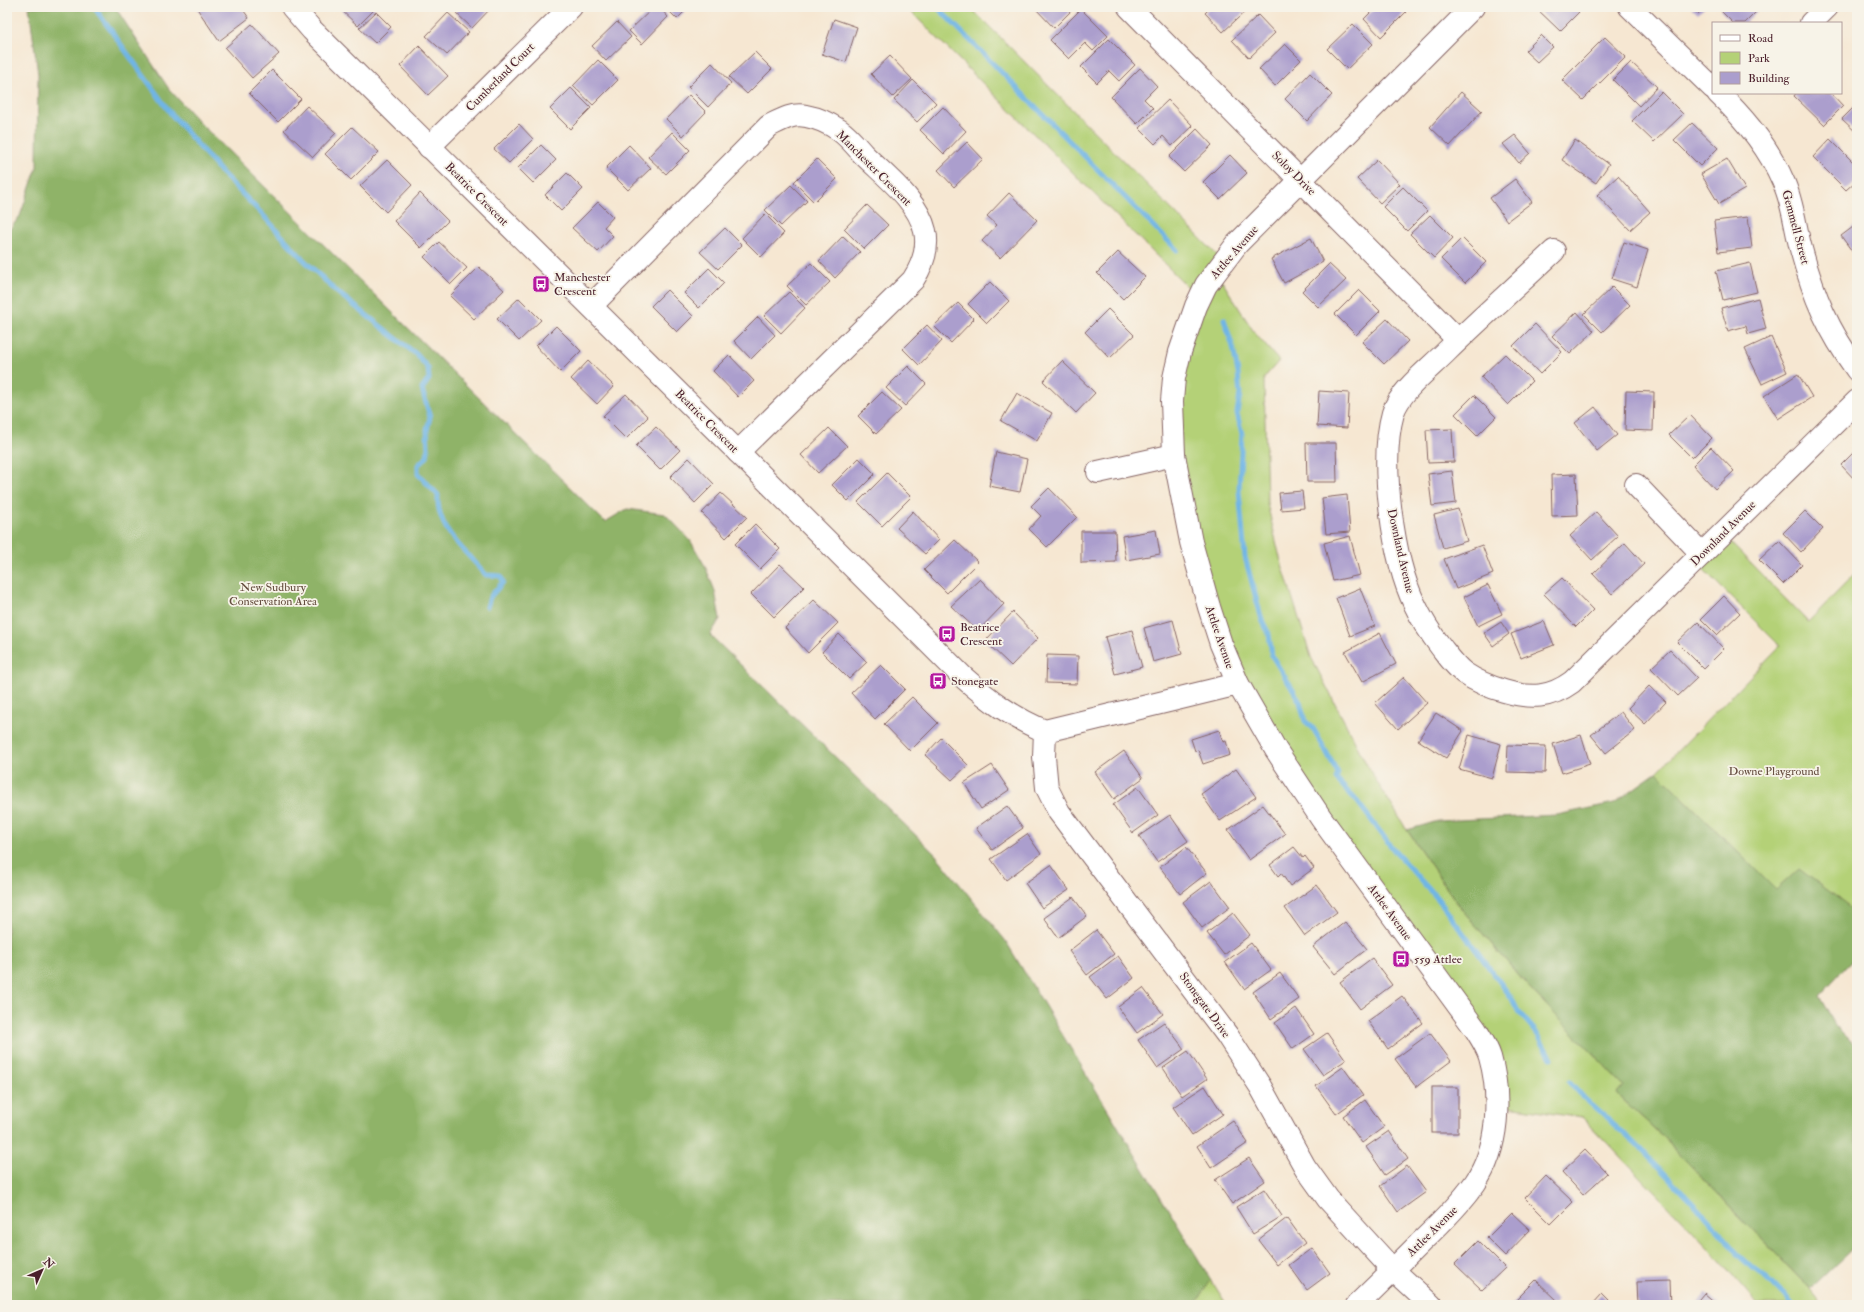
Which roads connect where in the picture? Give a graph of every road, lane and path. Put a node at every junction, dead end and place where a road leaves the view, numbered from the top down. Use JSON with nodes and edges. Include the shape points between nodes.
{"nodes":[{"id":1,"x":292,"y":7,"type":"edge"},
{"id":2,"x":571,"y":7,"type":"edge"},
{"id":3,"x":1129,"y":7,"type":"edge"},
{"id":4,"x":1474,"y":7,"type":"edge"},
{"id":5,"x":1630,"y":7,"type":"edge"},
{"id":6,"x":1827,"y":7,"type":"edge"},
{"id":7,"x":1812,"y":22,"type":"edge"},
{"id":8,"x":1712,"y":87,"type":"edge"},
{"id":9,"x":1730,"y":97,"type":"edge"},
{"id":10,"x":429,"y":146,"type":"junction"},
{"id":11,"x":1302,"y":180,"type":"junction"},
{"id":12,"x":1554,"y":251,"type":"dead end"},
{"id":13,"x":591,"y":306,"type":"junction"},
{"id":14,"x":1458,"y":340,"type":"junction"},
{"id":15,"x":1857,"y":370,"type":"edge"},
{"id":16,"x":1857,"y":401,"type":"edge"},
{"id":17,"x":738,"y":452,"type":"junction"},
{"id":18,"x":1174,"y":455,"type":"junction"},
{"id":19,"x":1098,"y":472,"type":"dead end"},
{"id":20,"x":1636,"y":486,"type":"dead end"},
{"id":21,"x":1702,"y":554,"type":"junction"},
{"id":22,"x":1238,"y":684,"type":"junction"},
{"id":23,"x":1045,"y":731,"type":"junction"},
{"id":24,"x":1393,"y":1270,"type":"junction"},
{"id":25,"x":1357,"y":1305,"type":"edge"},
{"id":26,"x":1431,"y":1305,"type":"edge"}],
"edges":[{"from":1,"to":10,"type":"street","name":"Beatrice Crescent"},
{"from":2,"to":10,"type":"street","name":"Cumberland Court"},
{"from":3,"to":11,"type":"street","name":"Soloy Drive"},
{"from":4,"to":11,"type":"street","name":"Attlee Avenue"},
{"from":5,"to":8,"type":"street"},
{"from":6,"to":7,"type":"street"},
{"from":9,"to":15,"type":"street","name":"Gemmell Street","via":[[1784,182],[1821,311]]},
{"from":10,"to":13,"type":"street","name":"Beatrice Crescent"},
{"from":11,"to":14,"type":"street","name":"Soloy Drive"},
{"from":11,"to":18,"type":"street","name":"Attlee Avenue","via":[[1233,249],[1206,284],[1186,331],[1174,378]]},
{"from":12,"to":14,"type":"street","name":"Downland Avenue"},
{"from":13,"to":17,"type":"street","name":"Beatrice Crescent"},
{"from":13,"to":17,"type":"street","name":"Manchester Crescent","via":[[769,126],[789,116],[805,116],[840,130],[916,210],[925,231],[926,249],[922,265],[913,280]]},
{"from":14,"to":21,"type":"street","name":"Downland Avenue","via":[[1404,394],[1393,412],[1388,479],[1395,534],[1414,604],[1437,641],[1464,672],[1484,684],[1518,695],[1534,696],[1561,690],[1584,671]]},
{"from":16,"to":21,"type":"street","name":"Downland Avenue"},
{"from":17,"to":23,"type":"street","name":"Beatrice Crescent","via":[[963,678],[1006,712]]},
{"from":18,"to":19,"type":"street"},
{"from":18,"to":22,"type":"street","name":"Attlee Avenue","via":[[1198,568],[1221,644]]},
{"from":20,"to":21,"type":"street"},
{"from":22,"to":23,"type":"street"},
{"from":22,"to":24,"type":"street","name":"Attlee Avenue","via":[[1297,784],[1476,1030],[1490,1057],[1496,1104],[1495,1131],[1488,1158],[1476,1182],[1459,1203]]},
{"from":23,"to":24,"type":"street","name":"Stonegate Drive","via":[[1047,788],[1059,812],[1227,1035],[1260,1086],[1305,1167],[1328,1199]]},
{"from":24,"to":25,"type":"street","name":"Attlee Avenue"},
{"from":24,"to":26,"type":"street","name":"Stonegate Drive"}]}
